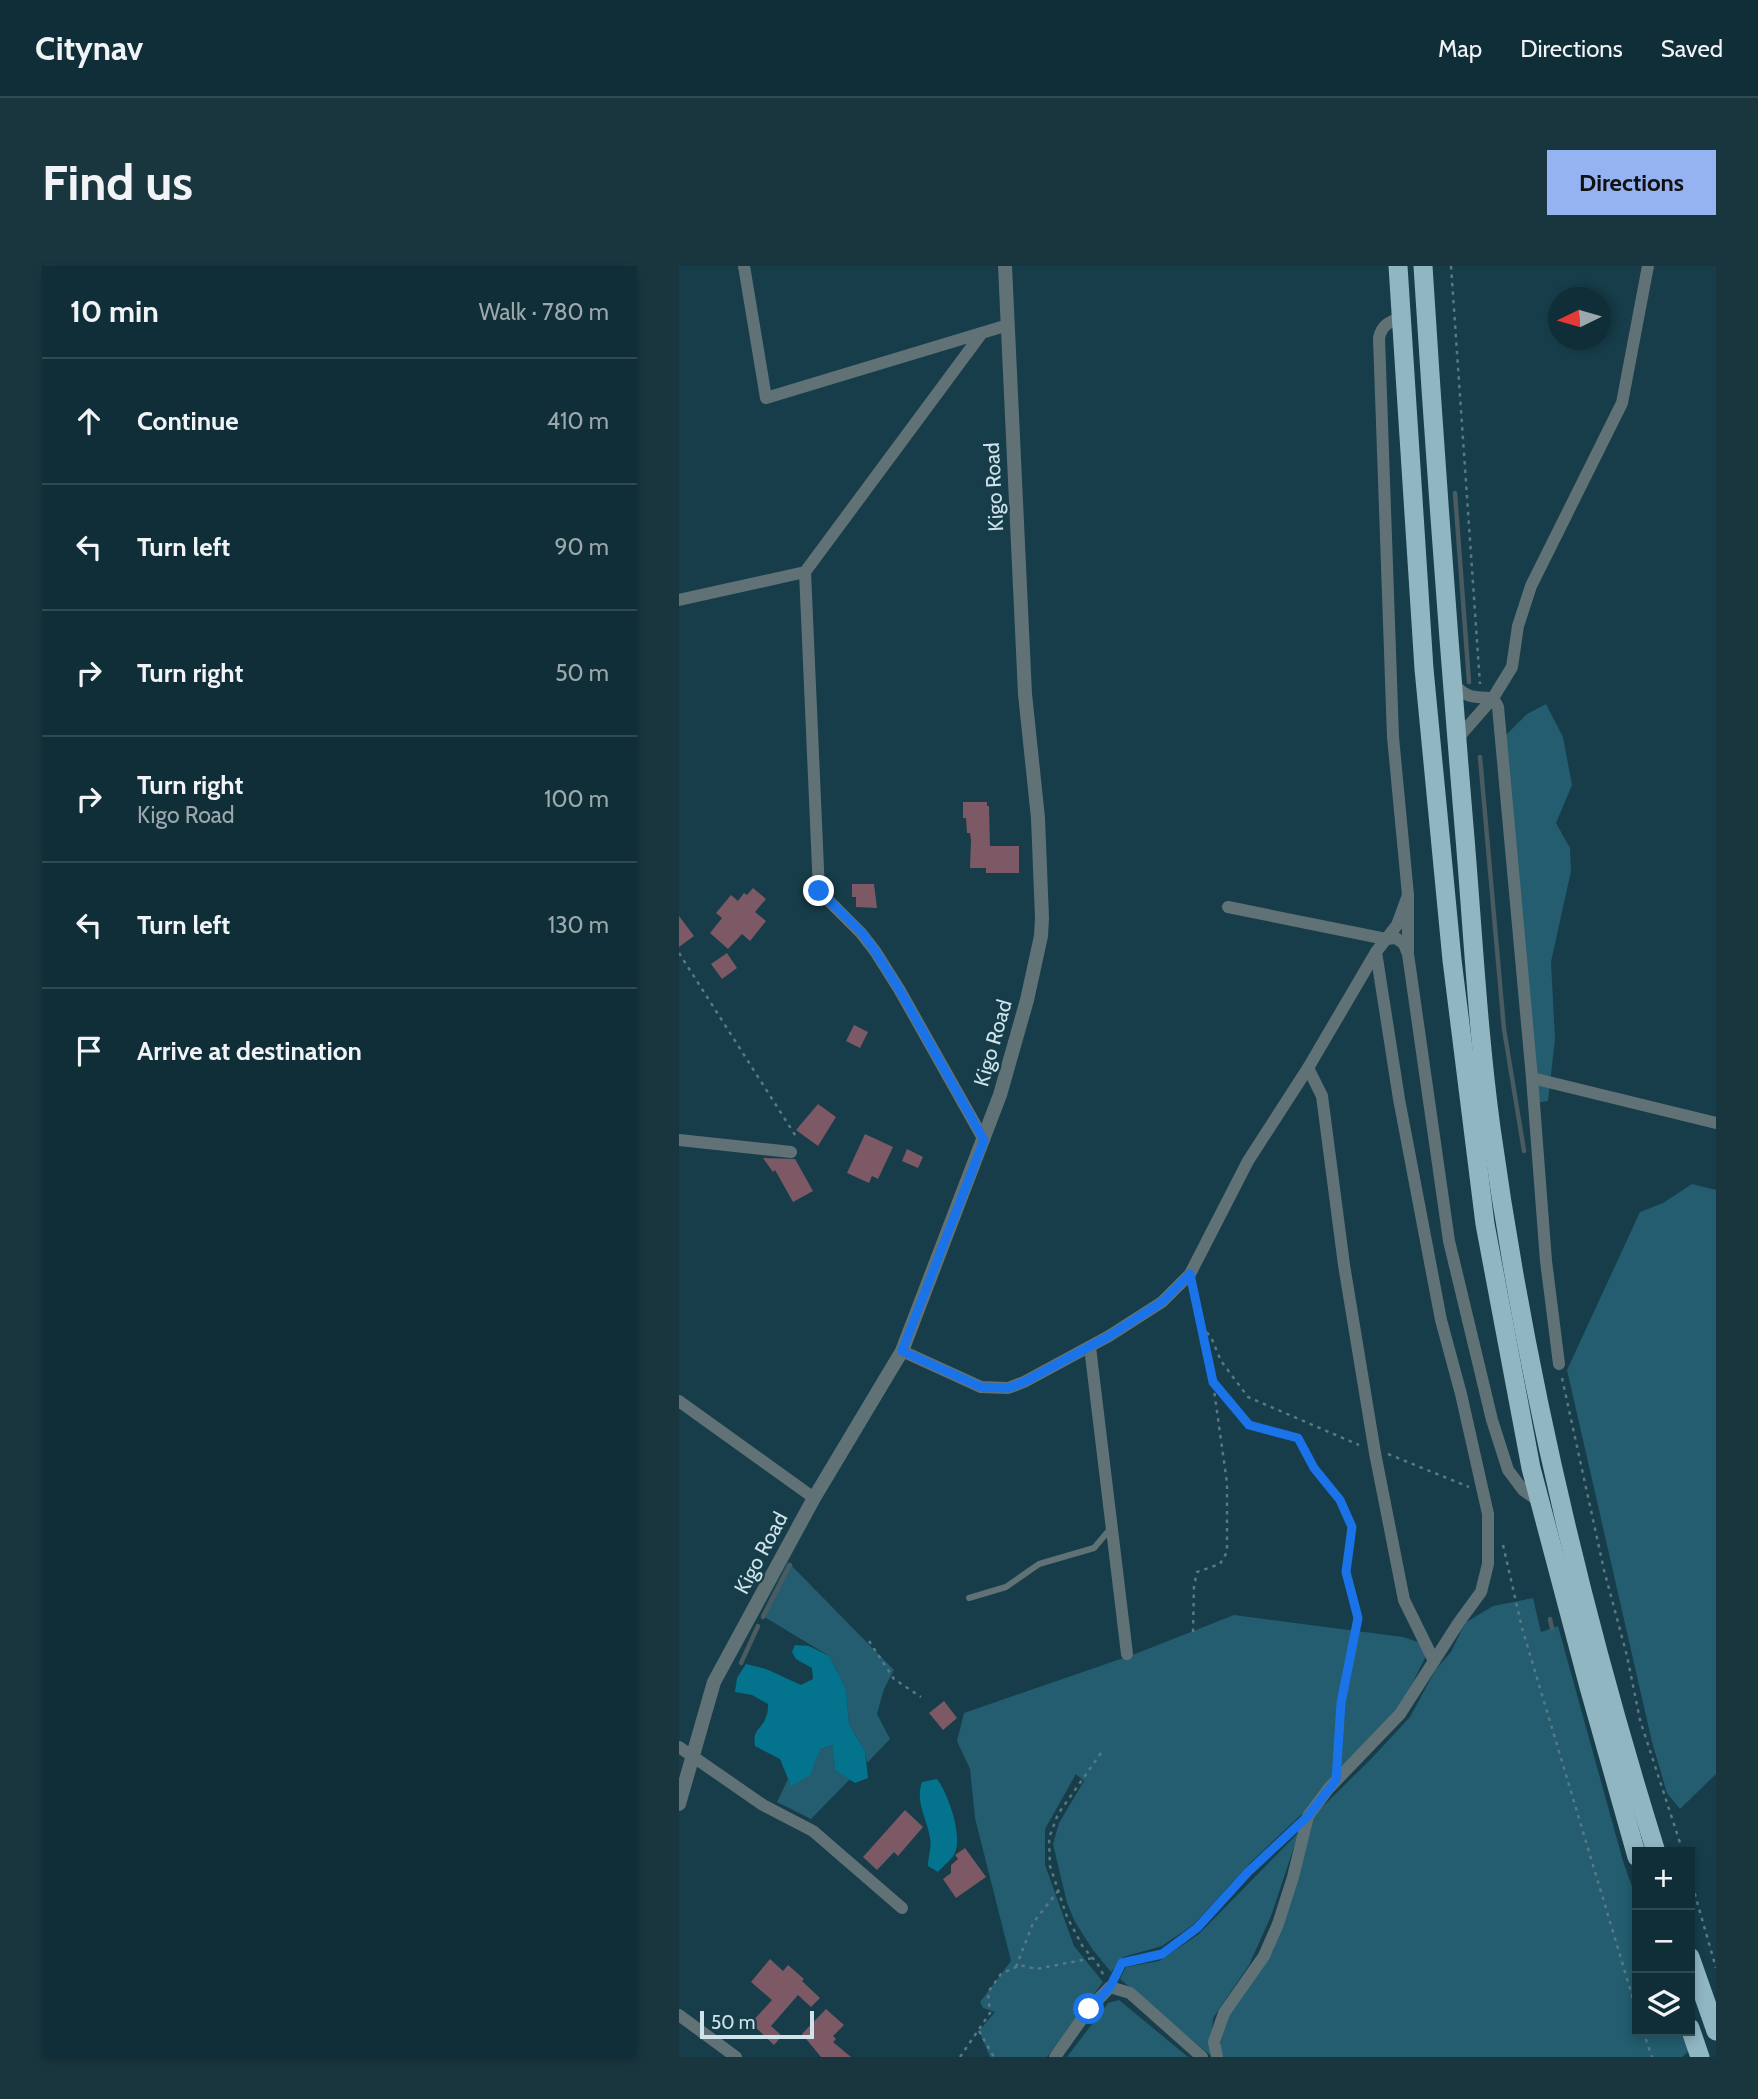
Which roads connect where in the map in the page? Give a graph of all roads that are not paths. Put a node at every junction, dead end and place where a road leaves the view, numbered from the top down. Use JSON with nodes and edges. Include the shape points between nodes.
{"nodes":[{"id":1,"x":744,"y":266,"type":"edge"},
{"id":2,"x":1005,"y":266,"type":"edge"},
{"id":3,"x":1398,"y":266,"type":"edge"},
{"id":4,"x":1423,"y":266,"type":"edge"},
{"id":5,"x":1648,"y":266,"type":"edge"},
{"id":6,"x":1402,"y":317,"type":"junction"},
{"id":7,"x":1008,"y":325,"type":"junction"},
{"id":8,"x":982,"y":333,"type":"junction"},
{"id":9,"x":805,"y":572,"type":"junction"},
{"id":10,"x":679,"y":600,"type":"edge"},
{"id":11,"x":1452,"y":682,"type":"junction"},
{"id":12,"x":1487,"y":698,"type":"junction"},
{"id":13,"x":1457,"y":739,"type":"junction"},
{"id":14,"x":1408,"y":895,"type":"junction"},
{"id":15,"x":1228,"y":907,"type":"dead end"},
{"id":16,"x":1386,"y":939,"type":"junction"},
{"id":17,"x":1376,"y":952,"type":"junction"},
{"id":18,"x":1408,"y":954,"type":"junction"},
{"id":19,"x":1308,"y":1068,"type":"junction"},
{"id":20,"x":1532,"y":1078,"type":"junction"},
{"id":21,"x":1716,"y":1123,"type":"edge"},
{"id":22,"x":679,"y":1140,"type":"edge"},
{"id":23,"x":984,"y":1140,"type":"junction"},
{"id":24,"x":791,"y":1152,"type":"dead end"},
{"id":25,"x":1090,"y":1347,"type":"junction"},
{"id":26,"x":902,"y":1351,"type":"junction"},
{"id":27,"x":1559,"y":1364,"type":"road end"},
{"id":28,"x":679,"y":1401,"type":"edge"},
{"id":29,"x":814,"y":1498,"type":"junction"},
{"id":30,"x":1540,"y":1502,"type":"junction"},
{"id":31,"x":1112,"y":1526,"type":"junction"},
{"id":32,"x":969,"y":1598,"type":"dead end"},
{"id":33,"x":1127,"y":1654,"type":"dead end"},
{"id":34,"x":1434,"y":1661,"type":"junction"},
{"id":35,"x":679,"y":1747,"type":"edge"},
{"id":36,"x":693,"y":1757,"type":"junction"},
{"id":37,"x":679,"y":1804,"type":"edge"},
{"id":38,"x":1634,"y":1847,"type":"edge"},
{"id":39,"x":1654,"y":1847,"type":"edge"},
{"id":40,"x":902,"y":1908,"type":"dead end"},
{"id":41,"x":1695,"y":1972,"type":"edge"},
{"id":42,"x":679,"y":2015,"type":"edge"},
{"id":43,"x":1716,"y":2031,"type":"edge"},
{"id":44,"x":1693,"y":2036,"type":"edge"},
{"id":45,"x":736,"y":2057,"type":"edge"},
{"id":46,"x":1055,"y":2057,"type":"edge"},
{"id":47,"x":1202,"y":2057,"type":"edge"},
{"id":48,"x":1217,"y":2057,"type":"edge"},
{"id":49,"x":1700,"y":2057,"type":"edge"}],
"edges":[{"from":1,"to":8,"type":"street","via":[[767,398]]},
{"from":2,"to":7,"type":"street","name":"Kigo Road"},
{"from":3,"to":6,"type":"highway"},
{"from":4,"to":11,"type":"highway"},
{"from":5,"to":12,"type":"street","via":[[1622,403],[1531,586],[1518,626],[1512,667]]},
{"from":6,"to":14,"type":"street","via":[[1387,323],[1379,338],[1393,737]]},
{"from":6,"to":30,"type":"highway","via":[[1424,668],[1459,1022],[1485,1224]]},
{"from":7,"to":8,"type":"street"},
{"from":7,"to":23,"type":"street","name":"Kigo Road","via":[[1025,694],[1038,818],[1042,918],[1027,1000]]},
{"from":8,"to":9,"type":"street"},
{"from":9,"to":10,"type":"street"},
{"from":9,"to":23,"type":"street","via":[[819,891],[875,951]]},
{"from":11,"to":12,"type":"street","via":[[1470,697]]},
{"from":11,"to":13,"type":"highway"},
{"from":12,"to":13,"type":"street"},
{"from":12,"to":20,"type":"street","via":[[1498,707],[1500,720]]},
{"from":13,"to":39,"type":"highway","via":[[1491,1128],[1520,1305],[1574,1567]]},
{"from":14,"to":16,"type":"street","via":[[1397,925]]},
{"from":14,"to":18,"type":"street"},
{"from":15,"to":16,"type":"street"},
{"from":16,"to":17,"type":"street"},
{"from":16,"to":18,"type":"street","via":[[1404,944]]},
{"from":17,"to":19,"type":"street"},
{"from":17,"to":34,"type":"street","via":[[1441,1320],[1488,1514],[1489,1564],[1481,1592]]},
{"from":18,"to":30,"type":"street","via":[[1449,1241],[1492,1420],[1508,1470]]},
{"from":19,"to":25,"type":"street","via":[[1248,1161],[1190,1274],[1162,1302]]},
{"from":19,"to":34,"type":"street","via":[[1322,1096],[1347,1279],[1398,1574],[1404,1600]]},
{"from":20,"to":21,"type":"street"},
{"from":20,"to":27,"type":"street"},
{"from":22,"to":24,"type":"street"},
{"from":23,"to":26,"type":"street","name":"Kigo Road"},
{"from":25,"to":26,"type":"street","via":[[1024,1382],[1000,1388],[981,1387]]},
{"from":25,"to":31,"type":"street"},
{"from":26,"to":29,"type":"street","name":"Kigo Road"},
{"from":28,"to":29,"type":"street"},
{"from":29,"to":36,"type":"street","name":"Kigo Road","via":[[714,1682]]},
{"from":30,"to":38,"type":"highway"},
{"from":31,"to":32,"type":"lane","via":[[1094,1548],[1039,1564],[1006,1587]]},
{"from":31,"to":33,"type":"street"},
{"from":34,"to":48,"type":"street","via":[[1400,1714],[1308,1816],[1278,1924],[1264,1956],[1224,2013],[1214,2042]]},
{"from":35,"to":36,"type":"street"},
{"from":36,"to":37,"type":"street","name":"Kigo Road"},
{"from":36,"to":40,"type":"street","via":[[763,1805],[813,1831]]},
{"from":41,"to":43,"type":"highway"},
{"from":42,"to":45,"type":"street"},
{"from":44,"to":49,"type":"highway"},
{"from":46,"to":47,"type":"street","via":[[1110,1987],[1130,1993]]}]}
